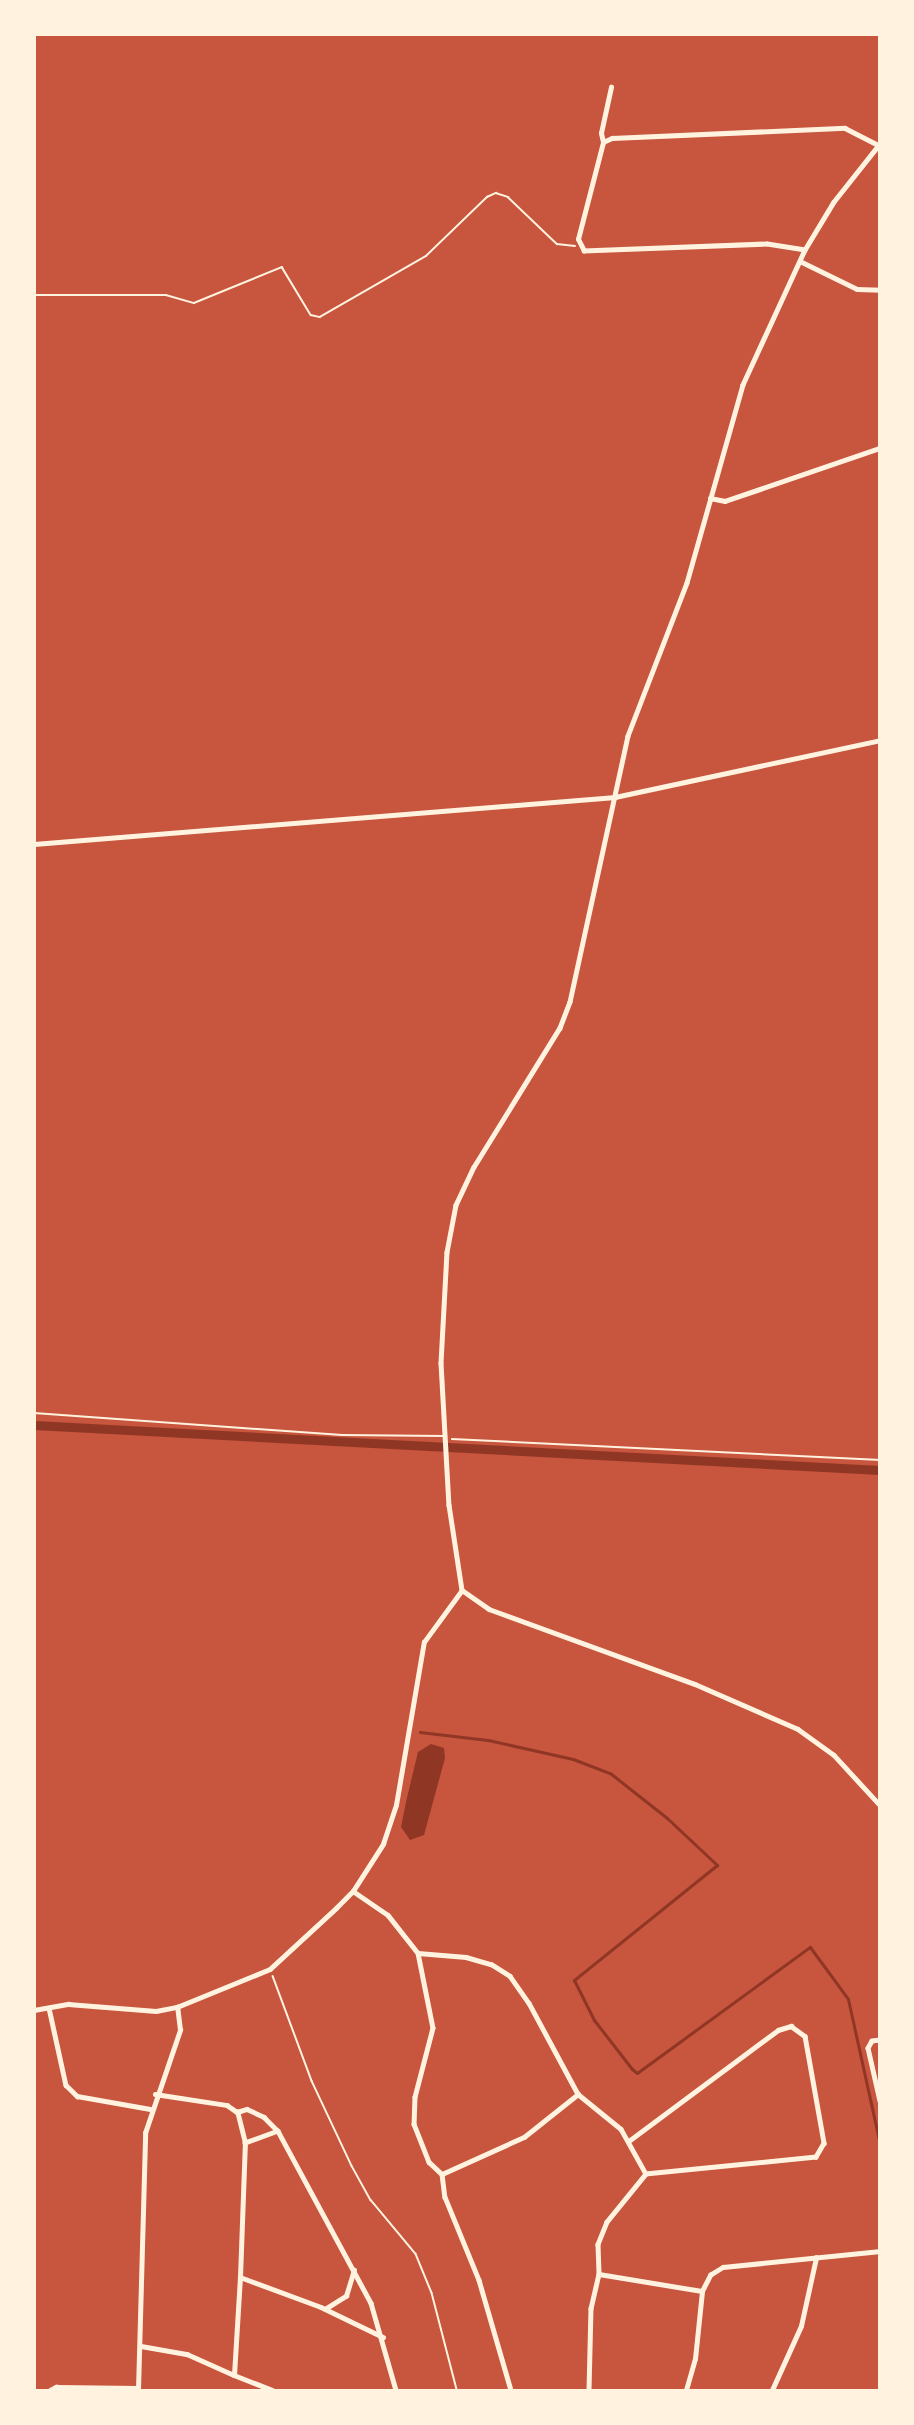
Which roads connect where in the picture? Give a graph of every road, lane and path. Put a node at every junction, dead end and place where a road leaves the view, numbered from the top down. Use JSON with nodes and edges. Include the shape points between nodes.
{"nodes":[{"id":1,"x":611,"y":87,"type":"dead end"},
{"id":2,"x":603,"y":142,"type":"junction"},
{"id":3,"x":879,"y":145,"type":"edge"},
{"id":4,"x":578,"y":245,"type":"junction"},
{"id":5,"x":805,"y":250,"type":"junction"},
{"id":6,"x":802,"y":262,"type":"junction"},
{"id":7,"x":879,"y":290,"type":"edge"},
{"id":8,"x":34,"y":295,"type":"edge"},
{"id":9,"x":879,"y":448,"type":"edge"},
{"id":10,"x":710,"y":498,"type":"junction"},
{"id":11,"x":879,"y":740,"type":"edge"},
{"id":12,"x":615,"y":797,"type":"junction"},
{"id":13,"x":34,"y":844,"type":"edge"},
{"id":14,"x":34,"y":1413,"type":"edge"},
{"id":15,"x":444,"y":1441,"type":"junction"},
{"id":16,"x":879,"y":1460,"type":"edge"},
{"id":17,"x":462,"y":1590,"type":"junction"},
{"id":18,"x":879,"y":1806,"type":"edge"},
{"id":19,"x":353,"y":1891,"type":"junction"},
{"id":20,"x":418,"y":1953,"type":"junction"},
{"id":21,"x":270,"y":1969,"type":"junction"},
{"id":22,"x":177,"y":2007,"type":"junction"},
{"id":23,"x":49,"y":2008,"type":"junction"},
{"id":24,"x":34,"y":2010,"type":"edge"},
{"id":25,"x":879,"y":2040,"type":"edge"},
{"id":26,"x":155,"y":2094,"type":"junction"},
{"id":27,"x":578,"y":2094,"type":"junction"},
{"id":28,"x":879,"y":2101,"type":"edge"},
{"id":29,"x":150,"y":2109,"type":"junction"},
{"id":30,"x":237,"y":2112,"type":"junction"},
{"id":31,"x":278,"y":2131,"type":"junction"},
{"id":32,"x":630,"y":2140,"type":"junction"},
{"id":33,"x":245,"y":2143,"type":"junction"},
{"id":34,"x":442,"y":2174,"type":"junction"},
{"id":35,"x":646,"y":2174,"type":"junction"},
{"id":36,"x":879,"y":2252,"type":"edge"},
{"id":37,"x":816,"y":2258,"type":"junction"},
{"id":38,"x":354,"y":2270,"type":"junction"},
{"id":39,"x":600,"y":2274,"type":"junction"},
{"id":40,"x":240,"y":2277,"type":"junction"},
{"id":41,"x":702,"y":2291,"type":"junction"},
{"id":42,"x":325,"y":2309,"type":"junction"},
{"id":43,"x":383,"y":2337,"type":"junction"},
{"id":44,"x":141,"y":2346,"type":"junction"},
{"id":45,"x":234,"y":2375,"type":"junction"},
{"id":46,"x":138,"y":2389,"type":"edge"},
{"id":47,"x":50,"y":2391,"type":"edge"},
{"id":48,"x":272,"y":2391,"type":"edge"},
{"id":49,"x":396,"y":2391,"type":"edge"},
{"id":50,"x":457,"y":2391,"type":"edge"},
{"id":51,"x":511,"y":2391,"type":"edge"},
{"id":52,"x":589,"y":2391,"type":"edge"},
{"id":53,"x":686,"y":2391,"type":"edge"},
{"id":54,"x":772,"y":2391,"type":"edge"}],
"edges":[{"from":1,"to":2,"type":"street","via":[[601,133]]},
{"from":2,"to":3,"type":"street","via":[[612,138],[845,128]]},
{"from":2,"to":4,"type":"street"},
{"from":3,"to":5,"type":"street","via":[[834,202]]},
{"from":4,"to":5,"type":"street","via":[[584,251],[767,244]]},
{"from":4,"to":8,"type":"path","via":[[560,246],[508,197],[496,193],[479,204],[426,256],[320,317],[311,315],[282,267],[194,303],[166,295]]},
{"from":5,"to":6,"type":"street"},
{"from":6,"to":7,"type":"street","via":[[857,289]]},
{"from":6,"to":10,"type":"street","via":[[743,385]]},
{"from":9,"to":10,"type":"street","via":[[725,501]]},
{"from":10,"to":12,"type":"street","via":[[673,623],[628,736]]},
{"from":11,"to":12,"type":"street"},
{"from":12,"to":13,"type":"street"},
{"from":12,"to":15,"type":"street","via":[[570,1002],[560,1028],[468,1177],[454,1212],[443,1302]]},
{"from":14,"to":15,"type":"lane"},
{"from":15,"to":16,"type":"path"},
{"from":15,"to":17,"type":"street","via":[[455,1563]]},
{"from":17,"to":18,"type":"street","via":[[489,1609],[694,1684],[798,1729],[834,1755]]},
{"from":17,"to":19,"type":"street","via":[[424,1642],[396,1805],[383,1844]]},
{"from":19,"to":20,"type":"street","via":[[388,1915]]},
{"from":19,"to":21,"type":"street"},
{"from":20,"to":27,"type":"street","via":[[466,1957],[490,1964],[510,1977],[529,2003]]},
{"from":20,"to":34,"type":"street","via":[[433,2028],[415,2097],[414,2124],[429,2162]]},
{"from":21,"to":22,"type":"street"},
{"from":21,"to":50,"type":"path","via":[[312,2081],[352,2166],[371,2200],[416,2254],[432,2293]]},
{"from":22,"to":23,"type":"street","via":[[156,2011],[90,2004]]},
{"from":22,"to":26,"type":"street","via":[[180,2030]]},
{"from":23,"to":24,"type":"street"},
{"from":23,"to":29,"type":"street","via":[[66,2085],[77,2096]]},
{"from":25,"to":28,"type":"street","via":[[872,2041],[868,2048]]},
{"from":26,"to":29,"type":"street"},
{"from":26,"to":30,"type":"street","via":[[227,2106]]},
{"from":27,"to":32,"type":"street","via":[[607,2115]]},
{"from":27,"to":34,"type":"street","via":[[524,2137]]},
{"from":29,"to":44,"type":"street","via":[[142,2163]]},
{"from":30,"to":31,"type":"street","via":[[247,2109],[264,2117]]},
{"from":30,"to":33,"type":"street"},
{"from":31,"to":33,"type":"street"},
{"from":31,"to":38,"type":"street"},
{"from":32,"to":35,"type":"street"},
{"from":32,"to":35,"type":"street","via":[[778,2030],[791,2026],[805,2036],[824,2143],[816,2157]]},
{"from":33,"to":40,"type":"street"},
{"from":34,"to":51,"type":"street","via":[[445,2197],[479,2280]]},
{"from":35,"to":39,"type":"street","via":[[602,2233],[597,2255]]},
{"from":36,"to":37,"type":"street"},
{"from":37,"to":41,"type":"street","via":[[723,2267],[710,2275]]},
{"from":37,"to":54,"type":"street","via":[[801,2326]]},
{"from":38,"to":42,"type":"street","via":[[346,2296]]},
{"from":38,"to":43,"type":"street"},
{"from":39,"to":41,"type":"street"},
{"from":39,"to":52,"type":"street","via":[[591,2308]]},
{"from":40,"to":42,"type":"street"},
{"from":40,"to":45,"type":"street"},
{"from":41,"to":53,"type":"street","via":[[695,2359]]},
{"from":42,"to":43,"type":"street"},
{"from":43,"to":49,"type":"street"},
{"from":44,"to":45,"type":"street","via":[[188,2354]]},
{"from":44,"to":46,"type":"street"},
{"from":45,"to":48,"type":"street"},
{"from":46,"to":47,"type":"street","via":[[56,2387]]}]}
